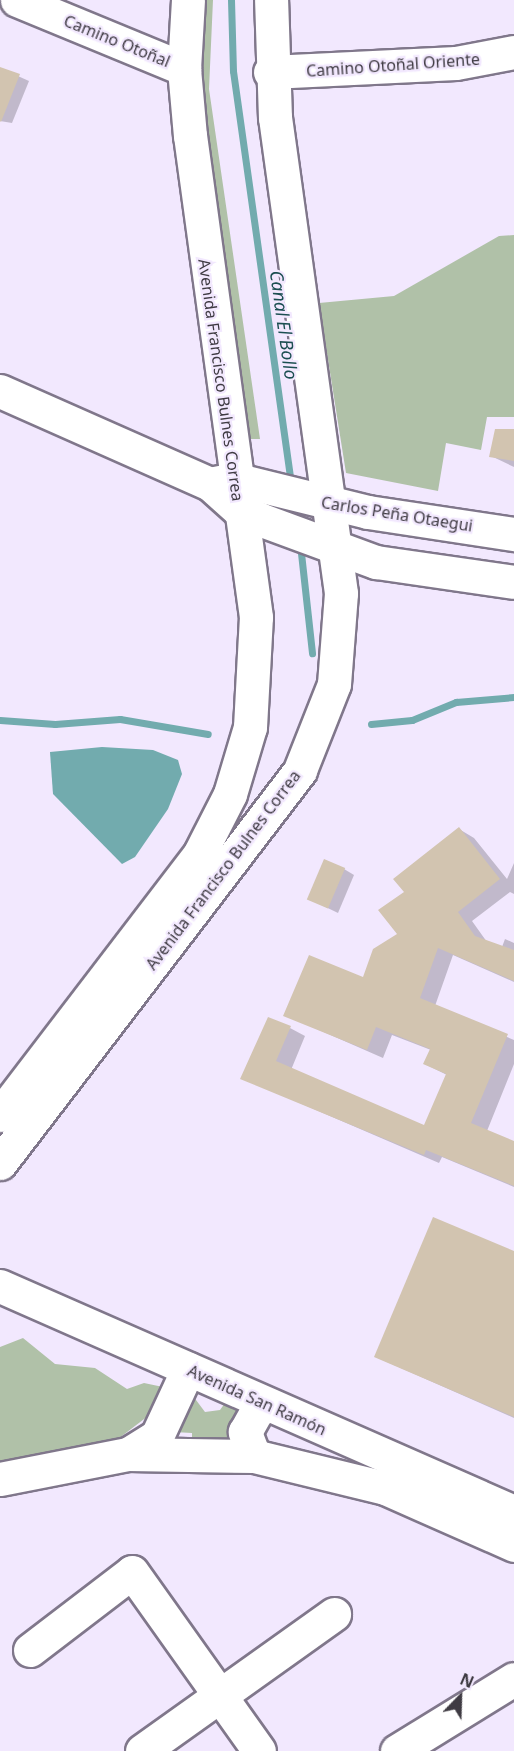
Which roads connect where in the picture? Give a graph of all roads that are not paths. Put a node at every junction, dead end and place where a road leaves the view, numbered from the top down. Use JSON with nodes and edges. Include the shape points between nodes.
{"nodes":[{"id":1,"x":17,"y":0,"type":"edge"},
{"id":2,"x":188,"y":0,"type":"edge"},
{"id":3,"x":271,"y":0,"type":"edge"},
{"id":4,"x":514,"y":52,"type":"edge"},
{"id":5,"x":184,"y":69,"type":"junction"},
{"id":6,"x":270,"y":72,"type":"junction"},
{"id":7,"x":0,"y":391,"type":"edge"},
{"id":8,"x":241,"y":496,"type":"junction"},
{"id":9,"x":317,"y":501,"type":"junction"},
{"id":10,"x":514,"y":534,"type":"edge"},
{"id":11,"x":323,"y":542,"type":"junction"},
{"id":12,"x":514,"y":582,"type":"edge"},
{"id":13,"x":0,"y":1114,"type":"edge"},
{"id":14,"x":0,"y":1163,"type":"edge"},
{"id":15,"x":0,"y":1286,"type":"edge"},
{"id":16,"x":188,"y":1370,"type":"junction"},
{"id":17,"x":269,"y":1405,"type":"junction"},
{"id":18,"x":128,"y":1454,"type":"junction"},
{"id":19,"x":254,"y":1456,"type":"junction"},
{"id":20,"x":0,"y":1479,"type":"edge"},
{"id":21,"x":514,"y":1512,"type":"edge"},
{"id":22,"x":514,"y":1545,"type":"edge"},
{"id":23,"x":334,"y":1614,"type":"dead end"},
{"id":24,"x":30,"y":1650,"type":"dead end"},
{"id":25,"x":514,"y":1678,"type":"edge"},
{"id":26,"x":218,"y":1691,"type":"junction"},
{"id":27,"x":142,"y":1751,"type":"edge"},
{"id":28,"x":259,"y":1751,"type":"edge"},
{"id":29,"x":397,"y":1751,"type":"edge"}],
"edges":[{"from":1,"to":5,"type":"street","name":"Camino Otoñal"},
{"from":2,"to":5,"type":"street","name":"Avenida Francisco Bulnes Correa"},
{"from":3,"to":6,"type":"street","name":"Avenida Francisco Bulnes Correa"},
{"from":4,"to":6,"type":"street","name":"Camino Otoñal Oriente","via":[[456,63]]},
{"from":5,"to":8,"type":"street","name":"Avenida Francisco Bulnes Correa"},
{"from":6,"to":9,"type":"street","name":"Avenida Francisco Bulnes Correa"},
{"from":7,"to":8,"type":"street","name":"Carlos Peña Otaegui"},
{"from":8,"to":9,"type":"street","name":"Carlos Peña Otaegui"},
{"from":8,"to":11,"type":"street","name":"Carlos Peña Otaegui"},
{"from":8,"to":13,"type":"street","name":"Avenida Francisco Bulnes Correa","via":[[257,654],[250,727],[230,794],[200,853]]},
{"from":9,"to":10,"type":"street","name":"Carlos Peña Otaegui"},
{"from":9,"to":11,"type":"street","name":"Avenida Francisco Bulnes Correa"},
{"from":11,"to":12,"type":"street","name":"Carlos Peña Otaegui","via":[[376,562]]},
{"from":11,"to":14,"type":"street","name":"Avenida Francisco Bulnes Correa","via":[[341,593],[339,656],[327,711],[300,770]]},
{"from":15,"to":16,"type":"street","name":"Avenida San Ramón"},
{"from":16,"to":17,"type":"street","name":"Avenida San Ramón"},
{"from":16,"to":18,"type":"street","via":[[157,1436]]},
{"from":17,"to":19,"type":"street","via":[[257,1410],[245,1432]]},
{"from":17,"to":21,"type":"street","name":"Avenida San Ramón"},
{"from":18,"to":19,"type":"street"},
{"from":18,"to":20,"type":"street"},
{"from":19,"to":22,"type":"street","via":[[385,1488]]},
{"from":23,"to":26,"type":"street"},
{"from":24,"to":26,"type":"street","via":[[132,1572]]},
{"from":25,"to":29,"type":"street"},
{"from":26,"to":27,"type":"street"},
{"from":26,"to":28,"type":"street"}]}
